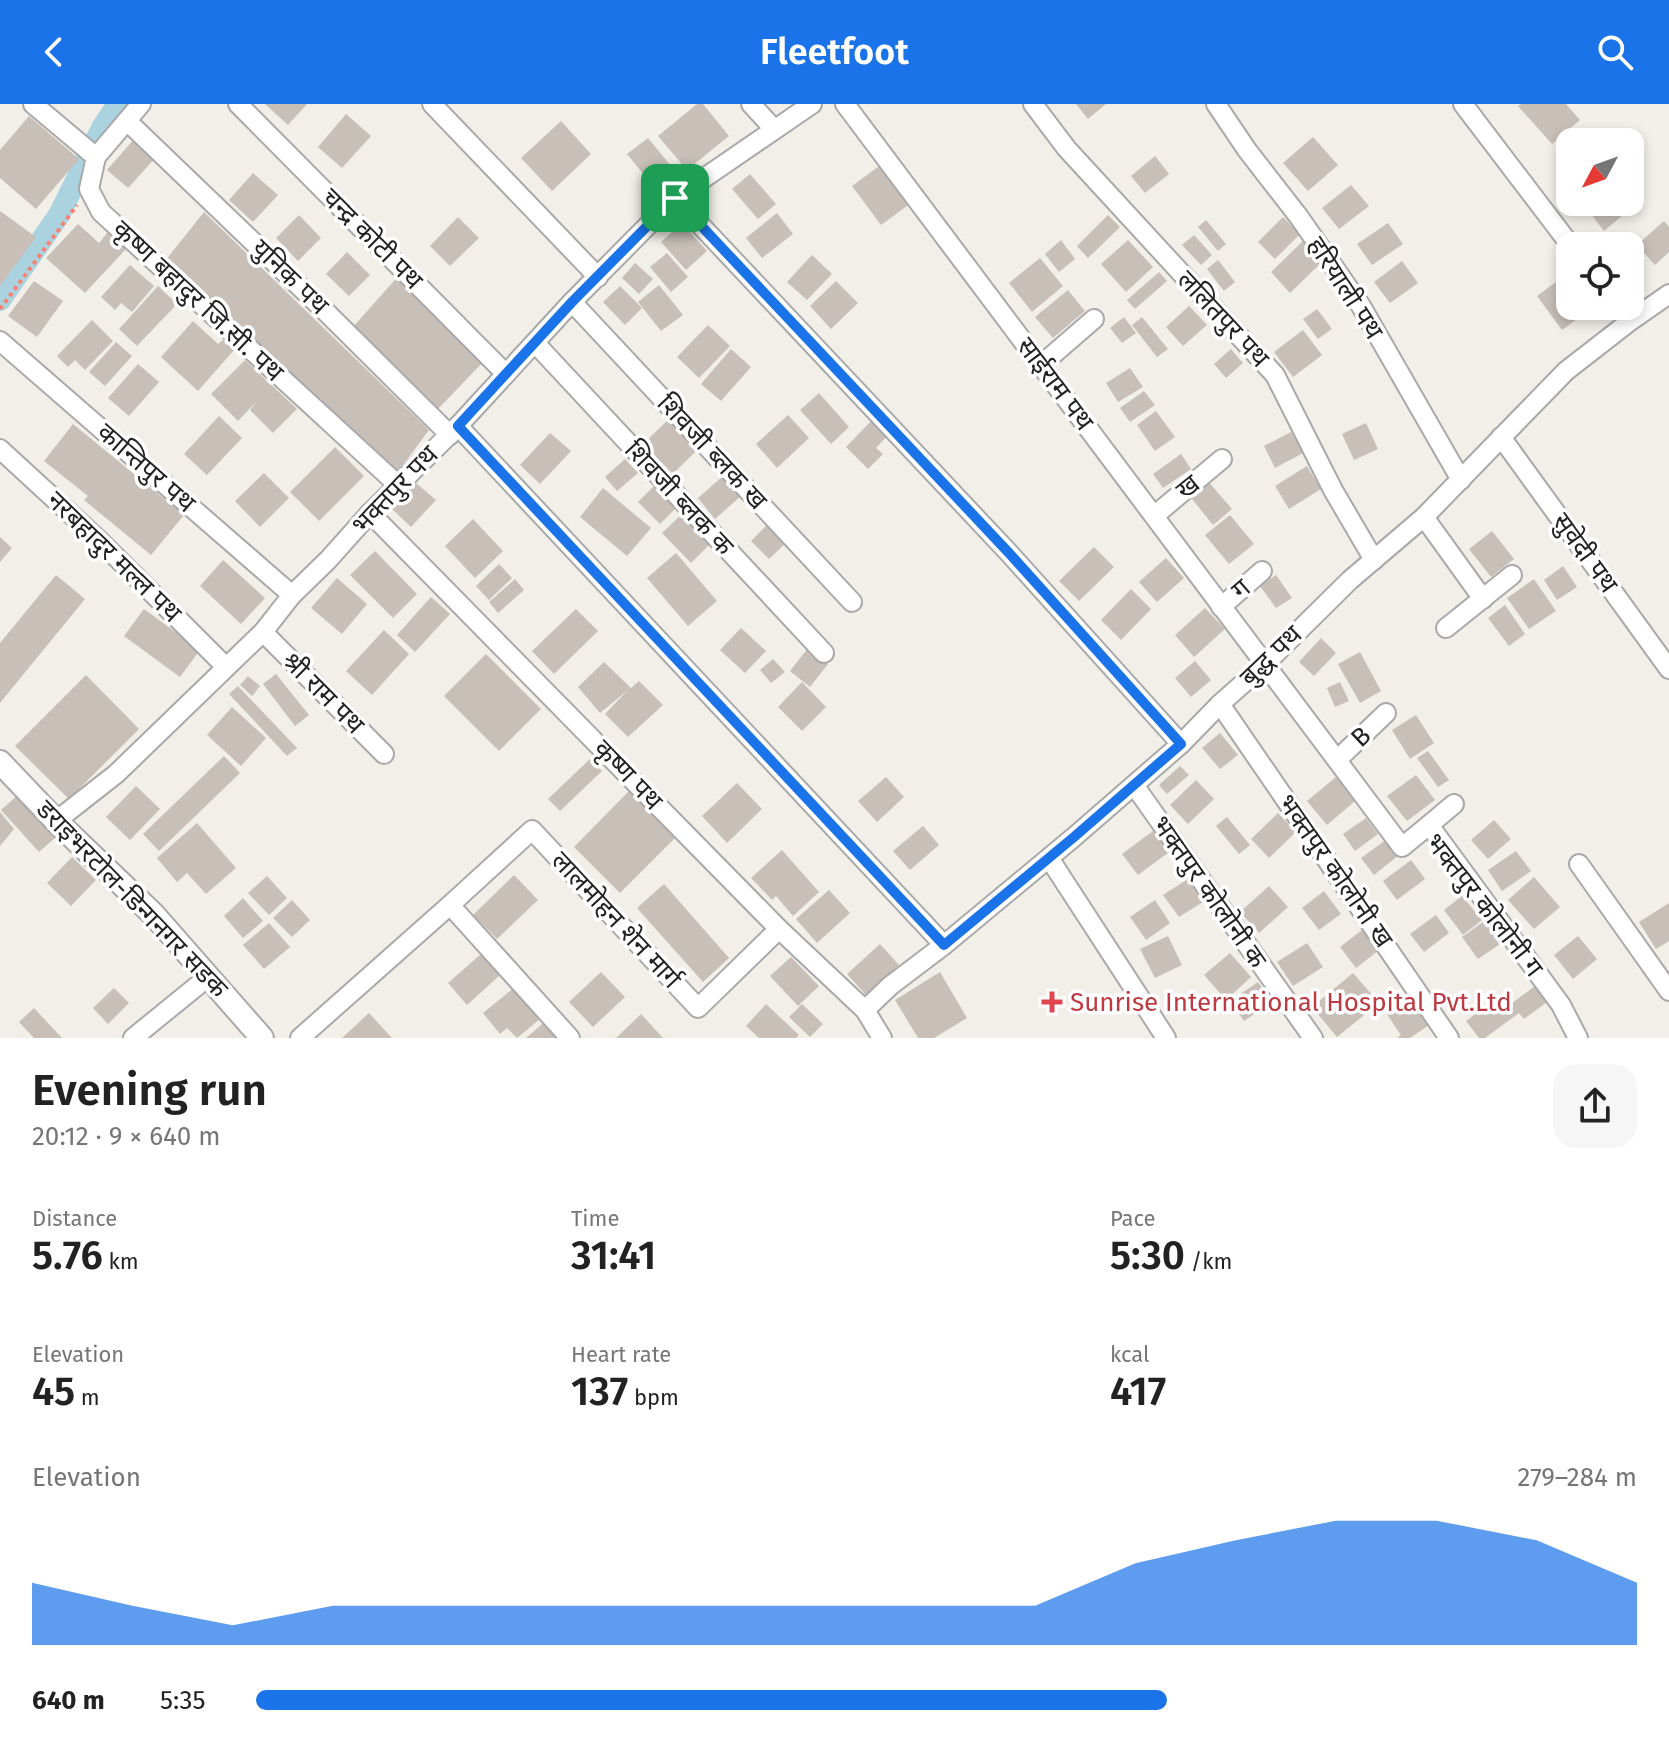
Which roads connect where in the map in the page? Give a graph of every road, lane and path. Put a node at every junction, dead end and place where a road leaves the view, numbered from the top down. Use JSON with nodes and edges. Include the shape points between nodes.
{"nodes":[{"id":1,"x":33,"y":104,"type":"edge"},
{"id":2,"x":141,"y":104,"type":"edge"},
{"id":3,"x":238,"y":104,"type":"edge"},
{"id":4,"x":432,"y":104,"type":"edge"},
{"id":5,"x":751,"y":104,"type":"edge"},
{"id":6,"x":812,"y":104,"type":"edge"},
{"id":7,"x":845,"y":104,"type":"edge"},
{"id":8,"x":1033,"y":104,"type":"edge"},
{"id":9,"x":1216,"y":104,"type":"edge"},
{"id":10,"x":1463,"y":104,"type":"edge"},
{"id":11,"x":127,"y":121,"type":"junction"},
{"id":12,"x":774,"y":129,"type":"junction"},
{"id":13,"x":91,"y":153,"type":"junction"},
{"id":14,"x":89,"y":189,"type":"junction"},
{"id":15,"x":675,"y":198,"type":"junction"},
{"id":16,"x":1560,"y":232,"type":"edge"},
{"id":17,"x":598,"y":277,"type":"junction"},
{"id":18,"x":1669,"y":294,"type":"edge"},
{"id":19,"x":572,"y":302,"type":"junction"},
{"id":20,"x":0,"y":309,"type":"edge"},
{"id":21,"x":1094,"y":319,"type":"dead end"},
{"id":22,"x":1629,"y":322,"type":"joint"},
{"id":23,"x":0,"y":341,"type":"edge"},
{"id":24,"x":535,"y":343,"type":"junction"},
{"id":25,"x":1041,"y":365,"type":"junction"},
{"id":26,"x":506,"y":374,"type":"junction"},
{"id":27,"x":454,"y":430,"type":"junction"},
{"id":28,"x":1501,"y":437,"type":"junction"},
{"id":29,"x":0,"y":449,"type":"edge"},
{"id":30,"x":1222,"y":459,"type":"dead end"},
{"id":31,"x":1461,"y":480,"type":"junction"},
{"id":32,"x":398,"y":485,"type":"junction"},
{"id":33,"x":370,"y":513,"type":"junction"},
{"id":34,"x":1154,"y":516,"type":"junction"},
{"id":35,"x":1424,"y":517,"type":"junction"},
{"id":36,"x":1374,"y":560,"type":"junction"},
{"id":37,"x":1262,"y":571,"type":"dead end"},
{"id":38,"x":1512,"y":575,"type":"dead end"},
{"id":39,"x":292,"y":595,"type":"junction"},
{"id":40,"x":1483,"y":599,"type":"junction"},
{"id":41,"x":852,"y":602,"type":"dead end"},
{"id":42,"x":1221,"y":607,"type":"junction"},
{"id":43,"x":1446,"y":628,"type":"dead end"},
{"id":44,"x":263,"y":632,"type":"junction"},
{"id":45,"x":824,"y":653,"type":"dead end"},
{"id":46,"x":1265,"y":664,"type":"junction"},
{"id":47,"x":226,"y":667,"type":"junction"},
{"id":48,"x":1669,"y":669,"type":"edge"},
{"id":49,"x":1220,"y":704,"type":"junction"},
{"id":50,"x":1386,"y":713,"type":"dead end"},
{"id":51,"x":1181,"y":744,"type":"junction"},
{"id":52,"x":384,"y":754,"type":"dead end"},
{"id":53,"x":1337,"y":760,"type":"junction"},
{"id":54,"x":0,"y":762,"type":"edge"},
{"id":55,"x":1134,"y":785,"type":"junction"},
{"id":56,"x":1454,"y":804,"type":"dead end"},
{"id":57,"x":56,"y":821,"type":"junction"},
{"id":58,"x":1429,"y":825,"type":"junction"},
{"id":59,"x":1049,"y":858,"type":"junction"},
{"id":60,"x":1579,"y":864,"type":"dead end"},
{"id":61,"x":450,"y":905,"type":"junction"},
{"id":62,"x":779,"y":929,"type":"junction"},
{"id":63,"x":944,"y":945,"type":"junction"},
{"id":64,"x":208,"y":977,"type":"junction"},
{"id":65,"x":1669,"y":991,"type":"edge"},
{"id":66,"x":865,"y":1010,"type":"junction"},
{"id":67,"x":133,"y":1038,"type":"edge"},
{"id":68,"x":262,"y":1038,"type":"edge"},
{"id":69,"x":300,"y":1038,"type":"edge"},
{"id":70,"x":570,"y":1038,"type":"edge"},
{"id":71,"x":882,"y":1038,"type":"edge"},
{"id":72,"x":1166,"y":1038,"type":"edge"},
{"id":73,"x":1313,"y":1038,"type":"edge"},
{"id":74,"x":1449,"y":1038,"type":"edge"},
{"id":75,"x":1578,"y":1038,"type":"edge"}],
"edges":[{"from":1,"to":13,"type":"street"},
{"from":2,"to":11,"type":"street"},
{"from":3,"to":26,"type":"street","name":"चन्द्र कोटी पथ"},
{"from":4,"to":17,"type":"street"},
{"from":5,"to":12,"type":"street"},
{"from":6,"to":12,"type":"street","name":"भक्तपुर पथ"},
{"from":7,"to":25,"type":"street","name":"साईराम पथ"},
{"from":8,"to":36,"type":"street","name":"ललितपुर पथ","via":[[1067,149],[1275,375]]},
{"from":9,"to":31,"type":"street","name":"हरियाली पथ","via":[[1361,306]]},
{"from":10,"to":16,"type":"street"},
{"from":11,"to":13,"type":"street"},
{"from":11,"to":27,"type":"street","name":"युनिक पथ"},
{"from":12,"to":15,"type":"street","name":"भक्तपुर पथ"},
{"from":13,"to":14,"type":"street"},
{"from":14,"to":20,"type":"path"},
{"from":14,"to":32,"type":"street","name":"कृष्ण बहादुर जि.सी. पथ","via":[[101,212]]},
{"from":15,"to":17,"type":"street","name":"भक्तपुर पथ"},
{"from":15,"to":51,"type":"street"},
{"from":17,"to":19,"type":"street","name":"भक्तपुर पथ"},
{"from":18,"to":22,"type":"street","name":"बुद्ध पथ"},
{"from":19,"to":24,"type":"street","name":"भक्तपुर पथ"},
{"from":19,"to":41,"type":"street","name":"शिवजी ब्लक ख"},
{"from":21,"to":25,"type":"street"},
{"from":22,"to":28,"type":"street","name":"बुद्ध पथ","via":[[1566,371]]},
{"from":23,"to":39,"type":"street","name":"कान्तिपुर पथ"},
{"from":24,"to":26,"type":"street","name":"भक्तपुर पथ"},
{"from":24,"to":45,"type":"street","name":"शिवजी ब्लक क"},
{"from":25,"to":34,"type":"street","name":"साईराम पथ"},
{"from":26,"to":27,"type":"street","name":"भक्तपुर पथ"},
{"from":27,"to":32,"type":"street","name":"भक्तपुर पथ"},
{"from":27,"to":63,"type":"street","name":"युनिक पथ"},
{"from":28,"to":31,"type":"street","name":"बुद्ध पथ"},
{"from":28,"to":48,"type":"street","name":"सुवेदी पथ"},
{"from":29,"to":47,"type":"street","name":"नरबहादुर मल्ल पथ"},
{"from":30,"to":34,"type":"street","name":"ख"},
{"from":31,"to":35,"type":"street","name":"बुद्ध पथ"},
{"from":32,"to":33,"type":"street","name":"भक्तपुर पथ"},
{"from":33,"to":39,"type":"street","name":"भक्तपुर पथ"},
{"from":33,"to":62,"type":"street","name":"कृष्ण पथ"},
{"from":34,"to":42,"type":"street","name":"साईराम पथ"},
{"from":35,"to":36,"type":"street","name":"बुद्ध पथ"},
{"from":35,"to":40,"type":"street"},
{"from":36,"to":46,"type":"street","name":"बुद्ध पथ"},
{"from":37,"to":42,"type":"street","name":"ग"},
{"from":38,"to":40,"type":"street"},
{"from":39,"to":44,"type":"street","name":"भक्तपुर पथ"},
{"from":40,"to":43,"type":"street"},
{"from":42,"to":46,"type":"street","name":"साईराम पथ"},
{"from":44,"to":47,"type":"street","name":"भक्तपुर पथ"},
{"from":44,"to":52,"type":"street","name":"श्री राम पथ"},
{"from":46,"to":49,"type":"street","name":"बुद्ध पथ"},
{"from":46,"to":53,"type":"street","name":"भक्तपुर कोलोनी ग"},
{"from":47,"to":57,"type":"street","name":"भक्तपुर पथ","via":[[116,774]]},
{"from":49,"to":51,"type":"street","name":"बुद्ध पथ"},
{"from":49,"to":74,"type":"street","name":"भक्तपुर कोलोनी ख"},
{"from":50,"to":53,"type":"street","name":"B"},
{"from":51,"to":55,"type":"street","name":"बुद्ध पथ"},
{"from":53,"to":58,"type":"street","name":"भक्तपुर कोलोनी ग","via":[[1402,847]]},
{"from":54,"to":57,"type":"street","name":"डराइभरटोल-डिन्गनगर सडक"},
{"from":55,"to":59,"type":"street","name":"बुद्ध पथ"},
{"from":55,"to":73,"type":"street","name":"भक्तपुर कोलोनी क"},
{"from":56,"to":58,"type":"street"},
{"from":57,"to":64,"type":"street","name":"डराइभरटोल-डिन्गनगर सडक","via":[[154,915]]},
{"from":58,"to":75,"type":"street","name":"भक्तपुर कोलोनी ग","via":[[1561,1005]]},
{"from":59,"to":63,"type":"street","name":"बुद्ध पथ"},
{"from":59,"to":72,"type":"street"},
{"from":60,"to":65,"type":"street"},
{"from":61,"to":62,"type":"street","name":"लालमोहन शेन मार्ग","via":[[532,830],[698,1008]]},
{"from":61,"to":69,"type":"street"},
{"from":61,"to":70,"type":"street"},
{"from":62,"to":66,"type":"street","name":"कृष्ण पथ"},
{"from":63,"to":66,"type":"street","name":"बुद्ध पथ"},
{"from":64,"to":67,"type":"street"},
{"from":64,"to":68,"type":"street","name":"डराइभरटोल-डिन्गनगर सडक"},
{"from":66,"to":71,"type":"street","name":"कृष्ण पथ"}]}
